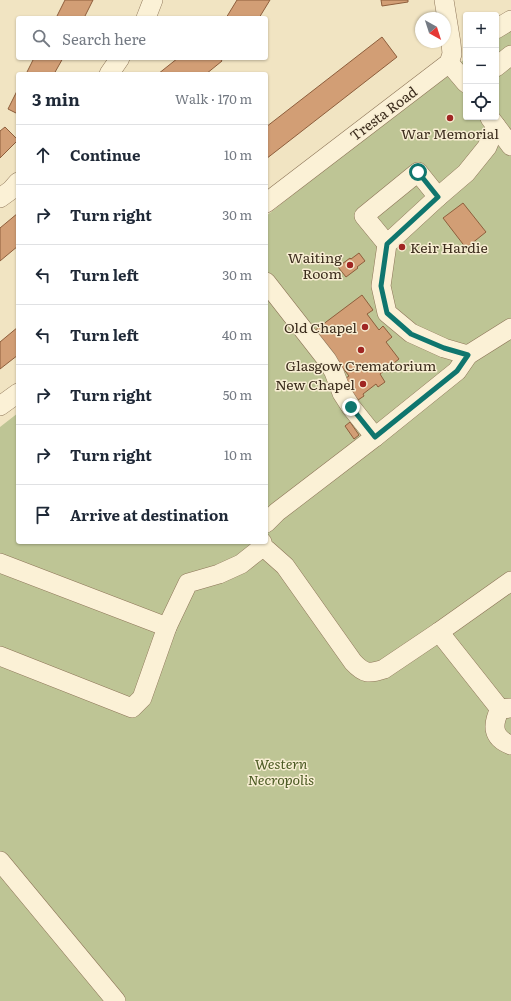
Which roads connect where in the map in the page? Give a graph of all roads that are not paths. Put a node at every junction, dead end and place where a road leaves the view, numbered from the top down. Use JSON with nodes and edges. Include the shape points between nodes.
{"nodes":[{"id":1,"x":153,"y":0,"type":"edge"},
{"id":2,"x":444,"y":0,"type":"edge"},
{"id":3,"x":147,"y":16,"type":"edge"},
{"id":4,"x":511,"y":20,"type":"edge"},
{"id":5,"x":499,"y":27,"type":"edge"},
{"id":6,"x":511,"y":55,"type":"edge"},
{"id":7,"x":455,"y":57,"type":"edge"},
{"id":8,"x":119,"y":60,"type":"edge"},
{"id":9,"x":499,"y":65,"type":"edge"},
{"id":10,"x":110,"y":72,"type":"edge"},
{"id":11,"x":463,"y":77,"type":"edge"},
{"id":12,"x":493,"y":122,"type":"edge"},
{"id":13,"x":511,"y":146,"type":"edge"},
{"id":14,"x":16,"y":184,"type":"edge"},
{"id":15,"x":438,"y":197,"type":"junction"},
{"id":16,"x":0,"y":198,"type":"edge"},
{"id":17,"x":268,"y":201,"type":"edge"},
{"id":18,"x":387,"y":244,"type":"junction"},
{"id":19,"x":268,"y":285,"type":"edge"},
{"id":20,"x":511,"y":328,"type":"edge"},
{"id":21,"x":468,"y":355,"type":"junction"},
{"id":22,"x":16,"y":394,"type":"edge"},
{"id":23,"x":0,"y":406,"type":"edge"},
{"id":24,"x":375,"y":437,"type":"junction"},
{"id":25,"x":268,"y":521,"type":"edge"},
{"id":26,"x":261,"y":545,"type":"edge"},
{"id":27,"x":0,"y":563,"type":"edge"},
{"id":28,"x":511,"y":581,"type":"edge"},
{"id":29,"x":166,"y":627,"type":"junction"},
{"id":30,"x":439,"y":632,"type":"junction"},
{"id":31,"x":0,"y":656,"type":"edge"},
{"id":32,"x":506,"y":708,"type":"edge"},
{"id":33,"x":511,"y":745,"type":"edge"},
{"id":34,"x":0,"y":861,"type":"edge"},
{"id":35,"x":116,"y":1001,"type":"edge"}],
"edges":[{"from":1,"to":3,"type":"street"},
{"from":2,"to":7,"type":"street","via":[[452,54]]},
{"from":4,"to":5,"type":"street"},
{"from":6,"to":9,"type":"street"},
{"from":7,"to":11,"type":"street"},
{"from":7,"to":17,"type":"street","name":"Tresta Road"},
{"from":8,"to":10,"type":"street"},
{"from":12,"to":13,"type":"street"},
{"from":12,"to":15,"type":"street","via":[[488,147],[466,173]]},
{"from":14,"to":16,"type":"street"},
{"from":15,"to":18,"type":"street"},
{"from":15,"to":18,"type":"street","via":[[418,172],[364,216]]},
{"from":18,"to":21,"type":"street","via":[[381,286],[387,313],[411,334]]},
{"from":19,"to":24,"type":"street","via":[[327,360],[342,393]]},
{"from":20,"to":21,"type":"street"},
{"from":21,"to":24,"type":"street","via":[[457,371]]},
{"from":22,"to":23,"type":"street"},
{"from":24,"to":25,"type":"street"},
{"from":26,"to":29,"type":"street","via":[[240,564],[219,574],[188,583]]},
{"from":26,"to":30,"type":"street","via":[[285,566],[359,669],[374,673],[384,669]]},
{"from":27,"to":29,"type":"street"},
{"from":28,"to":30,"type":"street"},
{"from":29,"to":31,"type":"street","via":[[142,698],[132,708]]},
{"from":30,"to":32,"type":"street"},
{"from":32,"to":33,"type":"street","via":[[495,722],[495,729],[502,741]]},
{"from":34,"to":35,"type":"street"}]}
